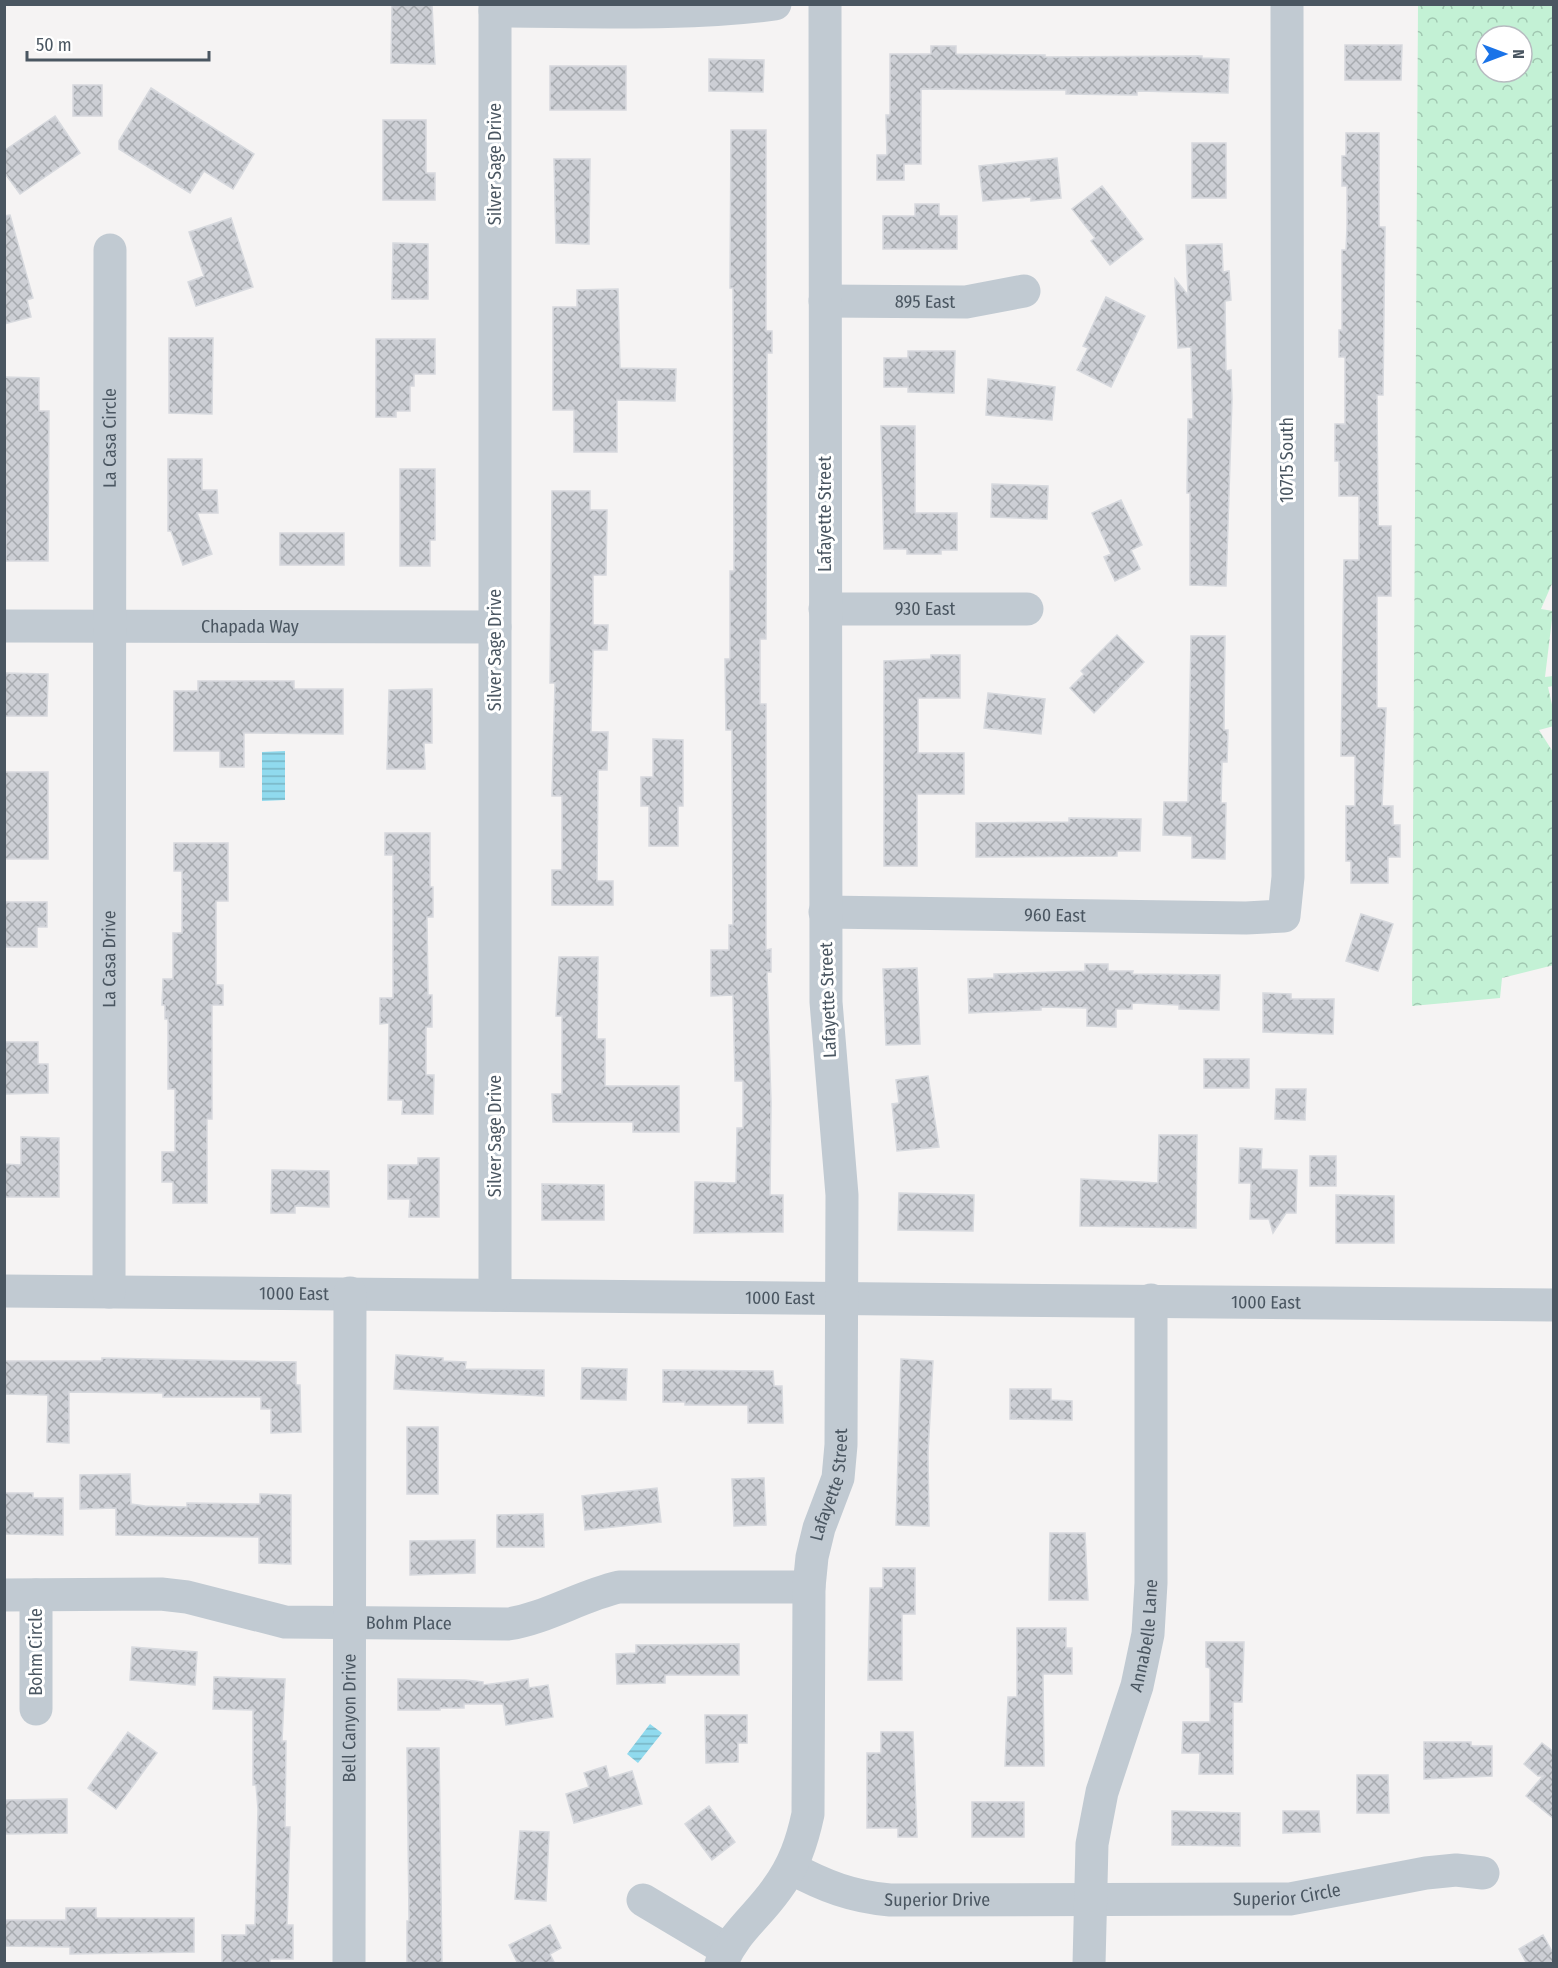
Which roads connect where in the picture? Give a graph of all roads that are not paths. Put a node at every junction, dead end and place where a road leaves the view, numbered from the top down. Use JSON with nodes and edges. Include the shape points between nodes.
{"nodes":[{"id":1,"x":775,"y":4,"type":"edge"},
{"id":2,"x":825,"y":4,"type":"edge"},
{"id":3,"x":1287,"y":4,"type":"edge"},
{"id":4,"x":495,"y":8,"type":"edge"},
{"id":5,"x":110,"y":250,"type":"dead end"},
{"id":6,"x":1024,"y":291,"type":"dead end"},
{"id":7,"x":825,"y":301,"type":"junction"},
{"id":8,"x":825,"y":609,"type":"junction"},
{"id":9,"x":1027,"y":609,"type":"dead end"},
{"id":10,"x":4,"y":626,"type":"edge"},
{"id":11,"x":110,"y":626,"type":"junction"},
{"id":12,"x":495,"y":627,"type":"junction"},
{"id":13,"x":825,"y":912,"type":"junction"},
{"id":14,"x":1284,"y":916,"type":"joint"},
{"id":15,"x":4,"y":1291,"type":"edge"},
{"id":16,"x":109,"y":1292,"type":"junction"},
{"id":17,"x":351,"y":1293,"type":"junction"},
{"id":18,"x":495,"y":1294,"type":"junction"},
{"id":19,"x":843,"y":1297,"type":"junction"},
{"id":20,"x":1151,"y":1300,"type":"junction"},
{"id":21,"x":1554,"y":1305,"type":"edge"},
{"id":22,"x":809,"y":1587,"type":"junction"},
{"id":23,"x":20,"y":1595,"type":"edge"},
{"id":24,"x":351,"y":1624,"type":"junction"},
{"id":25,"x":36,"y":1709,"type":"dead end"},
{"id":26,"x":791,"y":1868,"type":"junction"},
{"id":27,"x":1484,"y":1873,"type":"dead end"},
{"id":28,"x":643,"y":1900,"type":"dead end"},
{"id":29,"x":1089,"y":1900,"type":"junction"},
{"id":30,"x":724,"y":1957,"type":"edge"},
{"id":31,"x":349,"y":1964,"type":"edge"},
{"id":32,"x":1089,"y":1964,"type":"edge"}],
"edges":[{"from":1,"to":4,"type":"street","via":[[725,10]]},
{"from":2,"to":7,"type":"street","name":"Lafayette Street"},
{"from":3,"to":14,"type":"street","name":"10715 South","via":[[1288,877]]},
{"from":4,"to":12,"type":"street","name":"Silver Sage Drive"},
{"from":5,"to":11,"type":"street","name":"La Casa Circle"},
{"from":6,"to":7,"type":"street","name":"895 East","via":[[966,302]]},
{"from":7,"to":8,"type":"street","name":"Lafayette Street"},
{"from":8,"to":9,"type":"street","name":"930 East"},
{"from":8,"to":13,"type":"street","name":"Lafayette Street"},
{"from":10,"to":11,"type":"street","name":"Chapada Way"},
{"from":11,"to":12,"type":"street","name":"Chapada Way"},
{"from":11,"to":16,"type":"street","name":"La Casa Drive"},
{"from":12,"to":18,"type":"street","name":"Silver Sage Drive"},
{"from":13,"to":14,"type":"street","name":"960 East"},
{"from":13,"to":19,"type":"street","name":"Lafayette Street","via":[[826,1002],[841,1175]]},
{"from":15,"to":16,"type":"street","name":"1000 East"},
{"from":16,"to":17,"type":"street","name":"1000 East"},
{"from":17,"to":18,"type":"street","name":"1000 East"},
{"from":17,"to":24,"type":"street","name":"Bell Canyon Drive"},
{"from":18,"to":19,"type":"street","name":"1000 East"},
{"from":19,"to":20,"type":"street","name":"1000 East"},
{"from":19,"to":22,"type":"street","name":"Lafayette Street","via":[[842,1446],[838,1478],[812,1557]]},
{"from":20,"to":21,"type":"street","name":"1000 East"},
{"from":20,"to":29,"type":"street","name":"Annabelle Lane","via":[[1148,1634],[1137,1686],[1102,1791],[1092,1844]]},
{"from":22,"to":24,"type":"street","name":"Bohm Place","via":[[619,1587],[596,1592],[531,1620],[508,1624]]},
{"from":22,"to":26,"type":"street","name":"Lafayette Street","via":[[808,1814]]},
{"from":23,"to":24,"type":"street","name":"Bohm Place","via":[[161,1594],[285,1622]]},
{"from":23,"to":25,"type":"street","name":"Bohm Circle"},
{"from":24,"to":31,"type":"street","name":"Bell Canyon Drive"},
{"from":26,"to":29,"type":"street","name":"Superior Drive","via":[[835,1889],[866,1898]]},
{"from":26,"to":30,"type":"street","name":"Lafayette Street","via":[[748,1920]]},
{"from":27,"to":29,"type":"street","name":"Superior Circle","via":[[1426,1873],[1290,1899]]},
{"from":28,"to":30,"type":"street"},
{"from":29,"to":32,"type":"street","name":"Annabelle Lane"}]}
